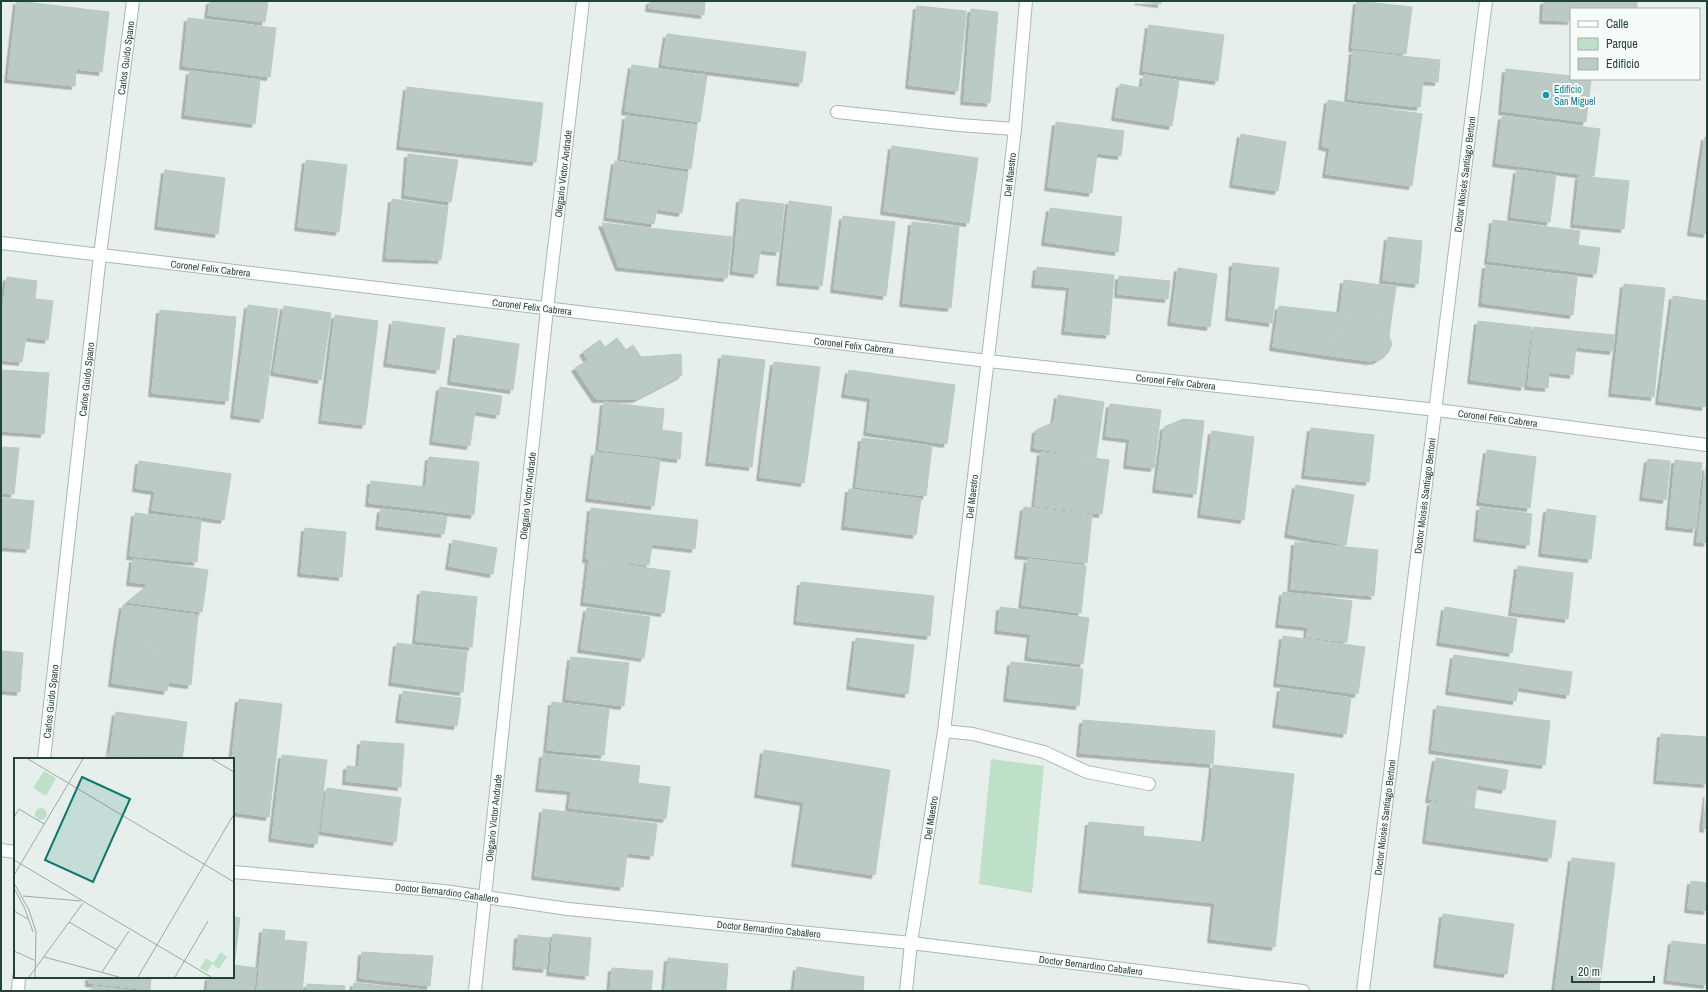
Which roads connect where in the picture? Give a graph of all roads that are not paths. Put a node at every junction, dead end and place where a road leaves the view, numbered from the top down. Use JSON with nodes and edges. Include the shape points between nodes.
{"nodes":[{"id":1,"x":133,"y":1,"type":"edge"},
{"id":2,"x":583,"y":1,"type":"edge"},
{"id":3,"x":1026,"y":1,"type":"edge"},
{"id":4,"x":1486,"y":1,"type":"edge"},
{"id":5,"x":837,"y":112,"type":"dead end"},
{"id":6,"x":1015,"y":129,"type":"junction"},
{"id":7,"x":1,"y":243,"type":"edge"},
{"id":8,"x":100,"y":255,"type":"junction"},
{"id":9,"x":547,"y":309,"type":"junction"},
{"id":10,"x":988,"y":361,"type":"junction"},
{"id":11,"x":1436,"y":410,"type":"junction"},
{"id":12,"x":1707,"y":445,"type":"edge"},
{"id":13,"x":944,"y":731,"type":"junction"},
{"id":14,"x":44,"y":758,"type":"edge"},
{"id":15,"x":1149,"y":784,"type":"dead end"},
{"id":16,"x":1,"y":850,"type":"edge"},
{"id":17,"x":14,"y":852,"type":"edge"},
{"id":18,"x":234,"y":872,"type":"edge"},
{"id":19,"x":486,"y":897,"type":"junction"},
{"id":20,"x":912,"y":943,"type":"junction"},
{"id":21,"x":19,"y":978,"type":"edge"},
{"id":22,"x":18,"y":991,"type":"edge"},
{"id":23,"x":475,"y":991,"type":"edge"},
{"id":24,"x":906,"y":991,"type":"edge"},
{"id":25,"x":1303,"y":991,"type":"edge"},
{"id":26,"x":1363,"y":991,"type":"edge"}],
"edges":[{"from":1,"to":8,"type":"street","name":"Carlos Guido Spano"},
{"from":2,"to":9,"type":"street","name":"Olegario Victor Andrade"},
{"from":3,"to":6,"type":"street","name":"Del Maestro"},
{"from":4,"to":11,"type":"street","name":"Doctor Moisés Santiago Bertoni"},
{"from":5,"to":6,"type":"street"},
{"from":6,"to":10,"type":"street","name":"Del Maestro"},
{"from":7,"to":8,"type":"street","name":"Coronel Felix Cabrera"},
{"from":8,"to":9,"type":"street","name":"Coronel Felix Cabrera"},
{"from":8,"to":14,"type":"street","name":"Carlos Guido Spano"},
{"from":9,"to":10,"type":"street","name":"Coronel Felix Cabrera"},
{"from":9,"to":19,"type":"street","name":"Olegario Victor Andrade"},
{"from":10,"to":11,"type":"street","name":"Coronel Felix Cabrera"},
{"from":10,"to":13,"type":"street","name":"Del Maestro"},
{"from":11,"to":12,"type":"street","name":"Coronel Felix Cabrera"},
{"from":11,"to":26,"type":"street","name":"Doctor Moisés Santiago Bertoni"},
{"from":13,"to":15,"type":"street","via":[[973,734],[1044,752],[1087,772]]},
{"from":13,"to":20,"type":"street","name":"Del Maestro"},
{"from":16,"to":17,"type":"street"},
{"from":18,"to":19,"type":"street","name":"Doctor Bernardino Caballero","via":[[377,884]]},
{"from":19,"to":20,"type":"street","name":"Doctor Bernardino Caballero","via":[[568,909]]},
{"from":19,"to":23,"type":"street","name":"Olegario Victor Andrade"},
{"from":20,"to":24,"type":"street","name":"Del Maestro"},
{"from":20,"to":25,"type":"street","name":"Doctor Bernardino Caballero"},
{"from":21,"to":22,"type":"street"}]}
